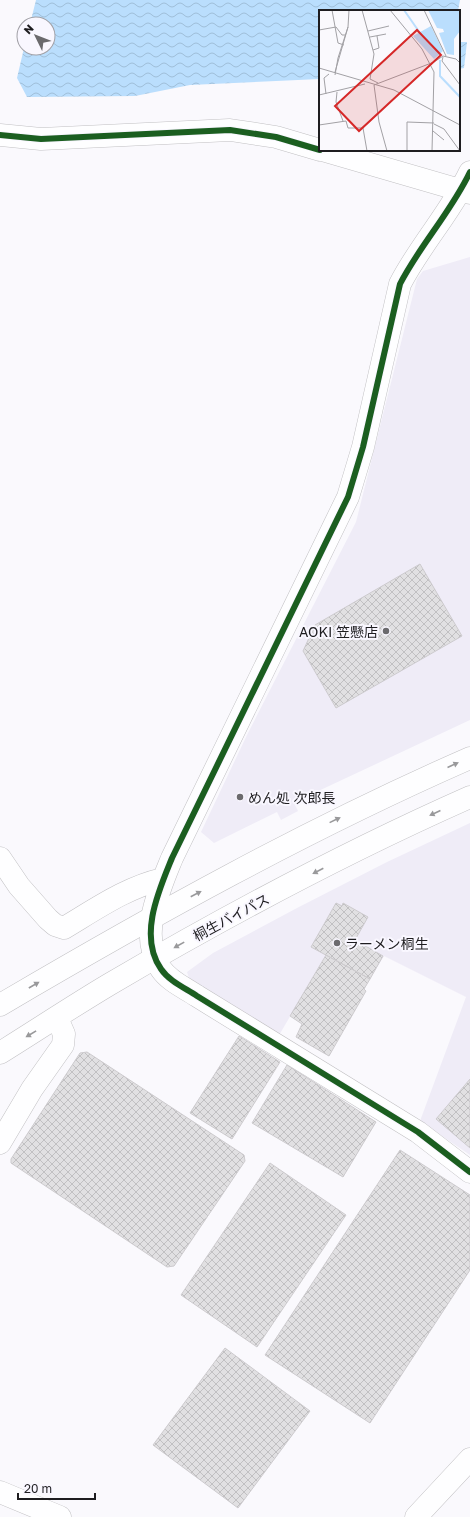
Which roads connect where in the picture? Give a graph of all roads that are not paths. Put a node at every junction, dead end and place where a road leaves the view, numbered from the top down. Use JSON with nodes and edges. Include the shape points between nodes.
{"nodes":[{"id":1,"x":0,"y":135,"type":"edge"},
{"id":2,"x":319,"y":149,"type":"edge"},
{"id":3,"x":325,"y":151,"type":"edge"},
{"id":4,"x":467,"y":185,"type":"edge"},
{"id":5,"x":470,"y":758,"type":"edge"},
{"id":6,"x":470,"y":797,"type":"edge"},
{"id":7,"x":0,"y":858,"type":"edge"},
{"id":8,"x":163,"y":879,"type":"junction"},
{"id":9,"x":152,"y":918,"type":"junction"},
{"id":10,"x":156,"y":958,"type":"junction"},
{"id":11,"x":0,"y":1005,"type":"edge"},
{"id":12,"x":57,"y":1018,"type":"junction"},
{"id":13,"x":0,"y":1053,"type":"edge"},
{"id":14,"x":0,"y":1143,"type":"edge"},
{"id":15,"x":470,"y":1172,"type":"edge"},
{"id":16,"x":470,"y":1460,"type":"edge"},
{"id":17,"x":0,"y":1492,"type":"edge"},
{"id":18,"x":60,"y":1517,"type":"edge"},
{"id":19,"x":416,"y":1517,"type":"edge"}],
"edges":[{"from":1,"to":2,"type":"main road","via":[[41,139],[230,130],[276,137]]},
{"from":3,"to":4,"type":"main road"},
{"from":4,"to":8,"type":"main road","via":[[400,284],[348,497]]},
{"from":9,"to":5,"type":"main road","one_way":true,"via":[[384,796]]},
{"from":6,"to":10,"type":"main road","name":"桐生バイパス","one_way":true,"via":[[390,834],[238,912]]},
{"from":7,"to":8,"type":"main road","via":[[19,886],[48,918],[55,925],[64,928],[128,890]]},
{"from":8,"to":9,"type":"main road","via":[[154,902]]},
{"from":9,"to":10,"type":"main road"},
{"from":11,"to":9,"type":"main road","one_way":true},
{"from":10,"to":12,"type":"main road","name":"桐生バイパス"},
{"from":10,"to":15,"type":"main road","via":[[161,968],[175,982],[418,1132]]},
{"from":12,"to":13,"type":"main road","name":"桐生バイパス","one_way":true},
{"from":12,"to":14,"type":"main road","via":[[64,1034],[63,1045],[32,1089]]},
{"from":16,"to":19,"type":"main road"},
{"from":17,"to":18,"type":"main road"}]}
